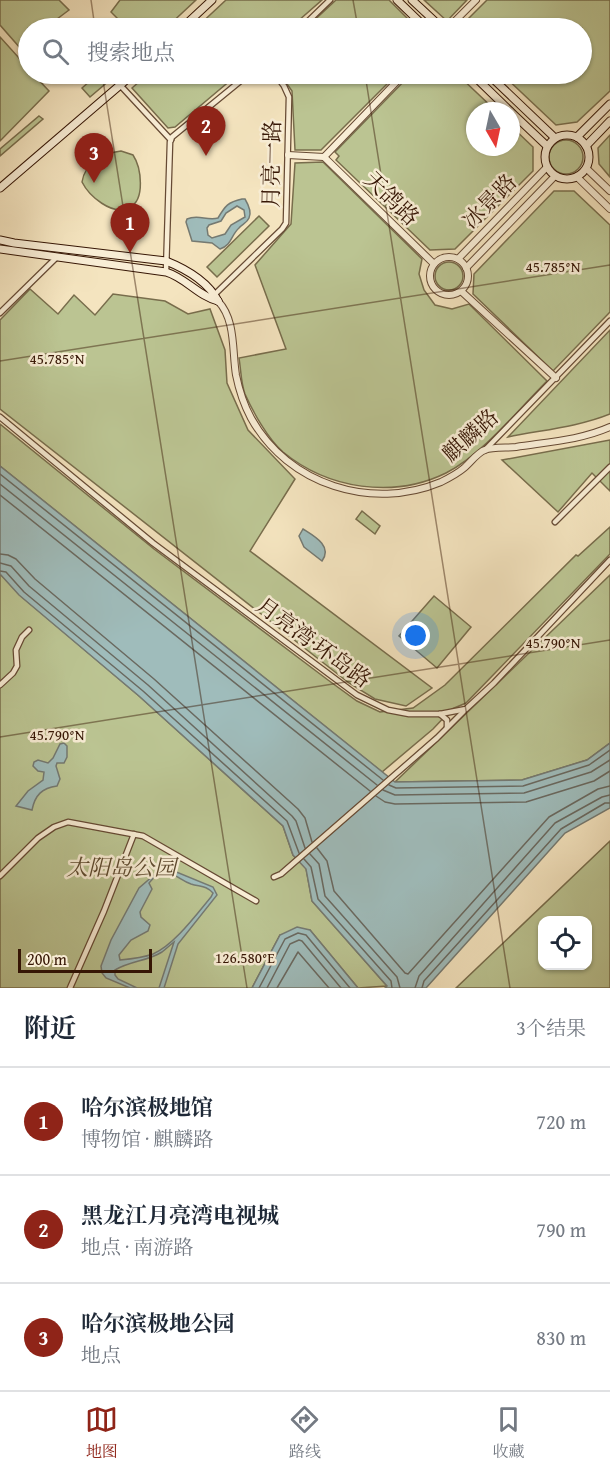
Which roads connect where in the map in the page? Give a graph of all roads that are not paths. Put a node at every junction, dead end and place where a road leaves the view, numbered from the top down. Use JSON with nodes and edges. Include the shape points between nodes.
{"nodes":[{"id":1,"x":212,"y":0,"type":"edge"},
{"id":2,"x":330,"y":0,"type":"edge"},
{"id":3,"x":397,"y":0,"type":"edge"},
{"id":4,"x":412,"y":0,"type":"edge"},
{"id":5,"x":476,"y":0,"type":"edge"},
{"id":6,"x":193,"y":18,"type":"edge"},
{"id":7,"x":311,"y":18,"type":"edge"},
{"id":8,"x":416,"y":18,"type":"edge"},
{"id":9,"x":431,"y":18,"type":"edge"},
{"id":10,"x":458,"y":18,"type":"edge"},
{"id":11,"x":237,"y":84,"type":"edge"},
{"id":12,"x":283,"y":84,"type":"edge"},
{"id":13,"x":394,"y":84,"type":"edge"},
{"id":14,"x":483,"y":84,"type":"edge"},
{"id":15,"x":498,"y":84,"type":"edge"},
{"id":16,"x":120,"y":85,"type":"joint"},
{"id":17,"x":502,"y":102,"type":"edge"},
{"id":18,"x":610,"y":104,"type":"edge"},
{"id":19,"x":520,"y":120,"type":"edge"},
{"id":20,"x":610,"y":121,"type":"edge"},
{"id":21,"x":577,"y":137,"type":"junction"},
{"id":22,"x":555,"y":138,"type":"junction"},
{"id":23,"x":171,"y":140,"type":"junction"},
{"id":24,"x":547,"y":146,"type":"junction"},
{"id":25,"x":586,"y":146,"type":"junction"},
{"id":26,"x":288,"y":156,"type":"junction"},
{"id":27,"x":324,"y":157,"type":"junction"},
{"id":28,"x":547,"y":167,"type":"junction"},
{"id":29,"x":586,"y":168,"type":"junction"},
{"id":30,"x":555,"y":176,"type":"junction"},
{"id":31,"x":577,"y":177,"type":"junction"},
{"id":32,"x":0,"y":188,"type":"edge"},
{"id":33,"x":610,"y":191,"type":"edge"},
{"id":34,"x":610,"y":209,"type":"edge"},
{"id":35,"x":0,"y":240,"type":"edge"},
{"id":36,"x":0,"y":249,"type":"edge"},
{"id":37,"x":57,"y":257,"type":"junction"},
{"id":38,"x":458,"y":259,"type":"junction"},
{"id":39,"x":166,"y":261,"type":"junction"},
{"id":40,"x":434,"y":264,"type":"junction"},
{"id":41,"x":466,"y":268,"type":"junction"},
{"id":42,"x":166,"y":272,"type":"junction"},
{"id":43,"x":461,"y":291,"type":"junction"},
{"id":44,"x":214,"y":298,"type":"junction"},
{"id":45,"x":0,"y":313,"type":"edge"},
{"id":46,"x":610,"y":321,"type":"edge"},
{"id":47,"x":556,"y":378,"type":"junction"},
{"id":48,"x":0,"y":417,"type":"edge"},
{"id":49,"x":610,"y":427,"type":"edge"},
{"id":50,"x":484,"y":450,"type":"junction"},
{"id":51,"x":610,"y":467,"type":"edge"},
{"id":52,"x":555,"y":522,"type":"dead end"},
{"id":53,"x":610,"y":560,"type":"edge"},
{"id":54,"x":29,"y":630,"type":"dead end"},
{"id":55,"x":0,"y":685,"type":"edge"},
{"id":56,"x":466,"y":709,"type":"junction"},
{"id":57,"x":440,"y":714,"type":"junction"},
{"id":58,"x":447,"y":728,"type":"junction"},
{"id":59,"x":134,"y":834,"type":"junction"},
{"id":60,"x":0,"y":876,"type":"edge"},
{"id":61,"x":274,"y":877,"type":"dead end"},
{"id":62,"x":256,"y":901,"type":"dead end"},
{"id":63,"x":69,"y":988,"type":"edge"}],
"edges":[{"from":1,"to":6,"type":"main road"},
{"from":2,"to":7,"type":"street"},
{"from":3,"to":8,"type":"main road"},
{"from":4,"to":9,"type":"main road"},
{"from":5,"to":10,"type":"street"},
{"from":11,"to":23,"type":"street"},
{"from":12,"to":26,"type":"street","name":"月亮一路","via":[[289,97]]},
{"from":13,"to":27,"type":"street"},
{"from":14,"to":17,"type":"main road"},
{"from":15,"to":22,"type":"main road"},
{"from":16,"to":23,"type":"street"},
{"from":16,"to":32,"type":"main road"},
{"from":18,"to":21,"type":"main road"},
{"from":19,"to":24,"type":"main road"},
{"from":20,"to":25,"type":"main road"},
{"from":21,"to":22,"type":"main road"},
{"from":21,"to":25,"type":"main road"},
{"from":22,"to":24,"type":"main road"},
{"from":23,"to":39,"type":"street"},
{"from":24,"to":28,"type":"main road"},
{"from":25,"to":29,"type":"main road"},
{"from":26,"to":27,"type":"street"},
{"from":26,"to":44,"type":"street","name":"月亮一路","via":[[286,223]]},
{"from":27,"to":40,"type":"street","name":"天鸽路"},
{"from":28,"to":30,"type":"main road"},
{"from":28,"to":38,"type":"street","name":"冰景路"},
{"from":29,"to":31,"type":"main road"},
{"from":29,"to":33,"type":"street"},
{"from":30,"to":31,"type":"main road"},
{"from":30,"to":41,"type":"street","name":"冰景路"},
{"from":31,"to":34,"type":"street"},
{"from":35,"to":39,"type":"main road","name":"麒麟路"},
{"from":36,"to":37,"type":"main road","name":"麒麟路"},
{"from":37,"to":42,"type":"main road","name":"麒麟路"},
{"from":37,"to":45,"type":"street"},
{"from":38,"to":40,"type":"street","via":[[443,258]]},
{"from":38,"to":41,"type":"street"},
{"from":39,"to":42,"type":"street"},
{"from":39,"to":44,"type":"main road","name":"麒麟路","via":[[195,277]]},
{"from":40,"to":43,"type":"street","via":[[430,276],[434,287],[450,295]]},
{"from":41,"to":43,"type":"street","via":[[468,280]]},
{"from":42,"to":44,"type":"main road","name":"麒麟路"},
{"from":43,"to":47,"type":"street"},
{"from":44,"to":50,"type":"street","name":"麒麟路","via":[[231,329],[238,385],[252,419],[276,451],[310,476],[359,493],[407,492],[444,480]]},
{"from":46,"to":47,"type":"street","name":"麒麟路"},
{"from":47,"to":50,"type":"street","name":"麒麟路"},
{"from":48,"to":57,"type":"street","name":"月亮湾·环岛路","via":[[153,543],[357,695],[388,710]]},
{"from":49,"to":50,"type":"street","via":[[572,439]]},
{"from":51,"to":52,"type":"street"},
{"from":53,"to":56,"type":"street"},
{"from":54,"to":55,"type":"street","via":[[16,650],[14,673]]},
{"from":56,"to":57,"type":"street","name":"月亮湾·环岛路"},
{"from":56,"to":58,"type":"street"},
{"from":57,"to":58,"type":"street","via":[[447,720]]},
{"from":58,"to":61,"type":"street"},
{"from":59,"to":60,"type":"street","via":[[68,822],[38,838]]},
{"from":59,"to":62,"type":"street","via":[[161,845]]},
{"from":59,"to":63,"type":"street"}]}
